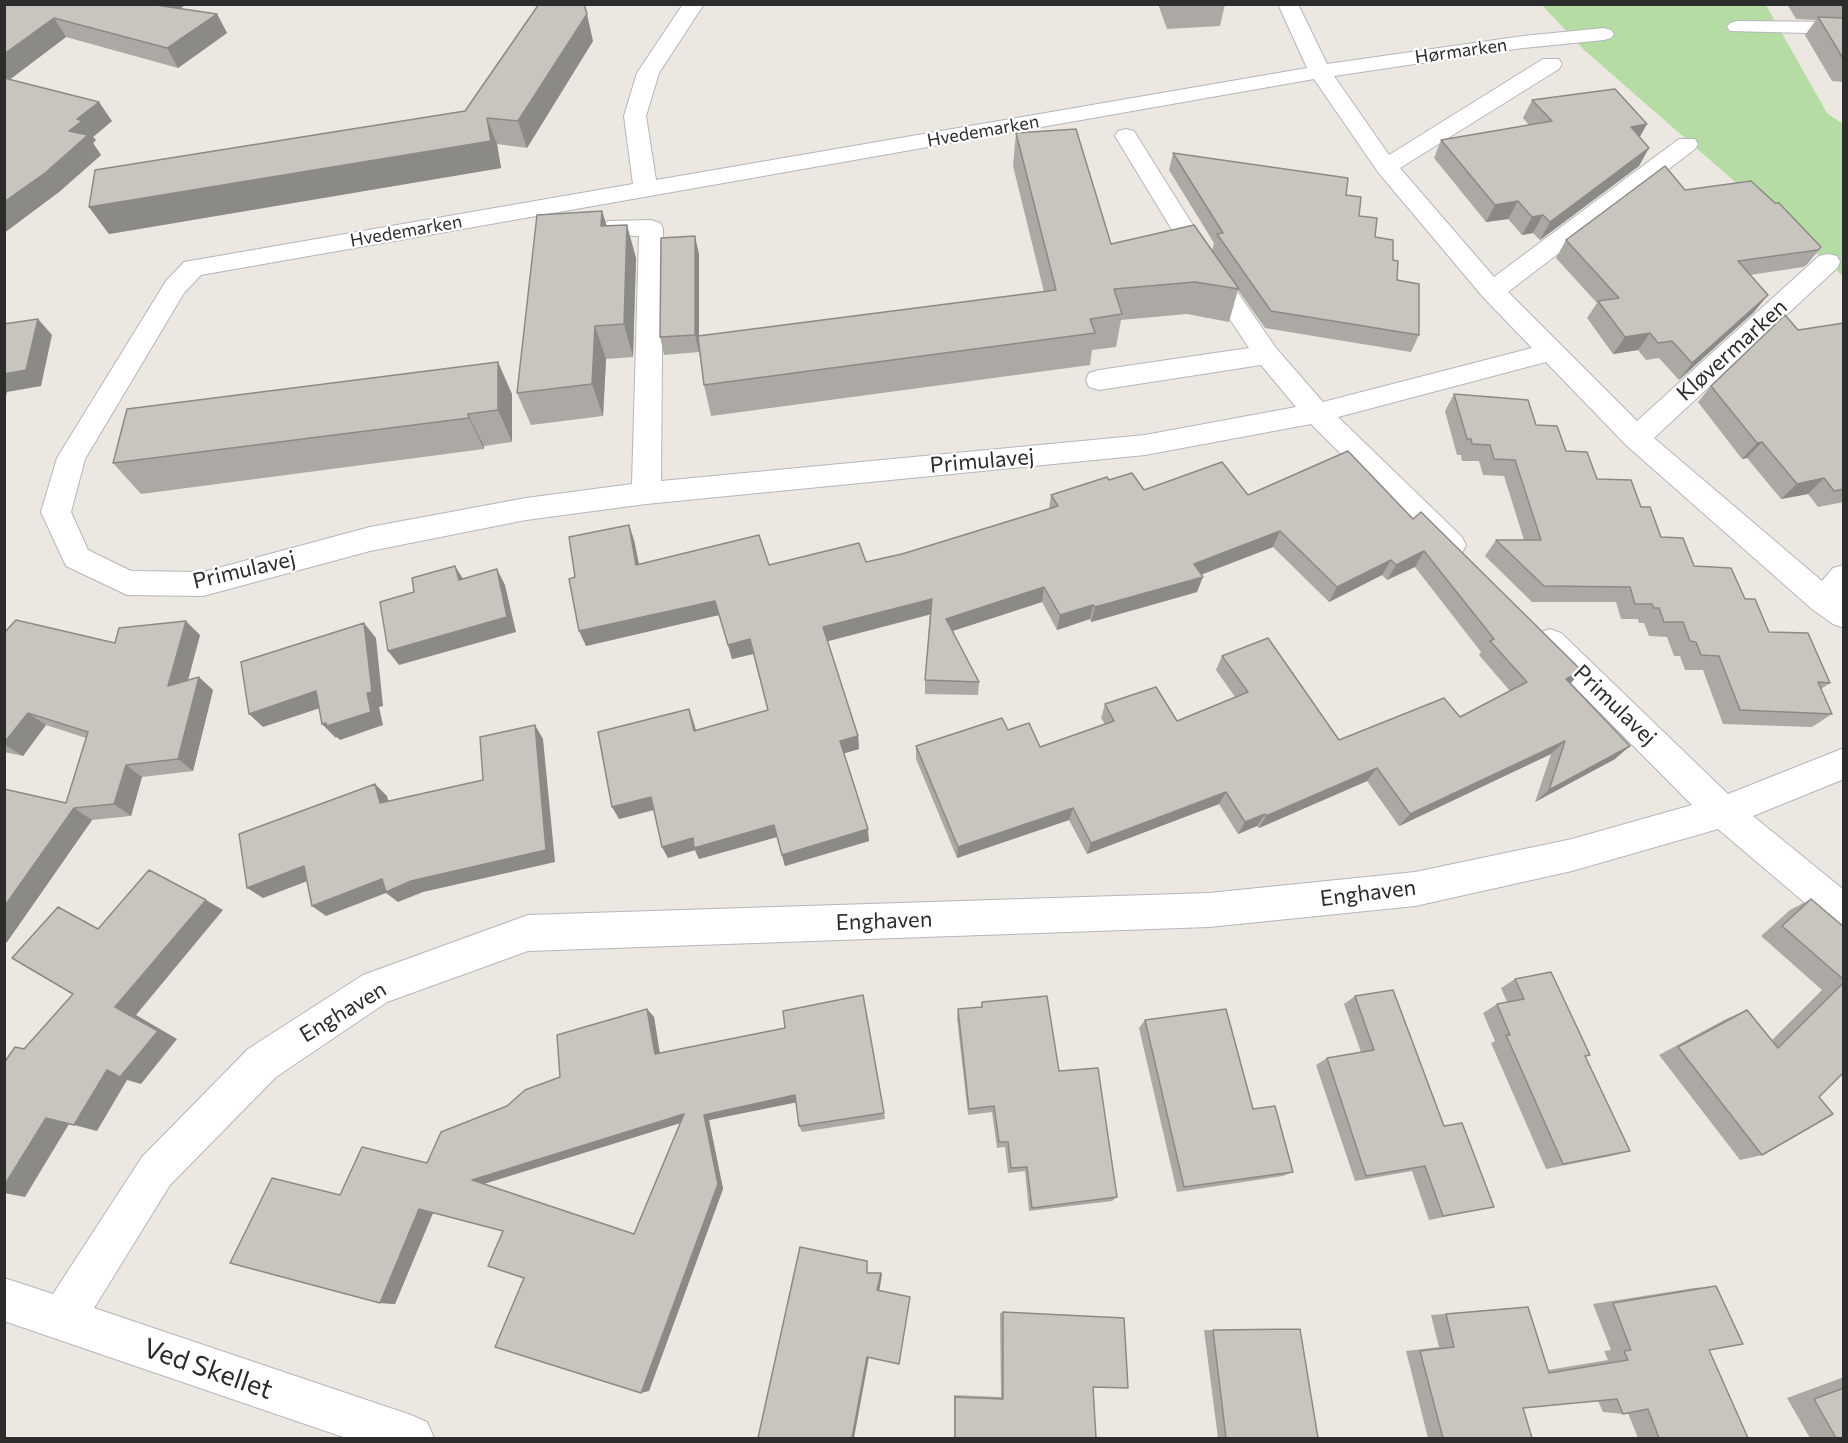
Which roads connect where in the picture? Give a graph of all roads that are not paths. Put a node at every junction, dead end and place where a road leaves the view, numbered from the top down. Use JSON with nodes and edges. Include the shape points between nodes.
{"nodes":[{"id":1,"x":694,"y":4,"type":"edge"},
{"id":2,"x":1288,"y":4,"type":"edge"},
{"id":3,"x":1737,"y":27,"type":"dead end"},
{"id":4,"x":1844,"y":28,"type":"edge"},
{"id":5,"x":1604,"y":34,"type":"dead end"},
{"id":6,"x":1551,"y":64,"type":"dead end"},
{"id":7,"x":1320,"y":72,"type":"junction"},
{"id":8,"x":1126,"y":136,"type":"dead end"},
{"id":9,"x":1687,"y":144,"type":"dead end"},
{"id":10,"x":1386,"y":167,"type":"junction"},
{"id":11,"x":646,"y":189,"type":"junction"},
{"id":12,"x":609,"y":229,"type":"edge"},
{"id":13,"x":1828,"y":262,"type":"dead end"},
{"id":14,"x":175,"y":287,"type":"joint"},
{"id":15,"x":1492,"y":291,"type":"junction"},
{"id":16,"x":1551,"y":352,"type":"junction"},
{"id":17,"x":1267,"y":355,"type":"junction"},
{"id":18,"x":1099,"y":380,"type":"dead end"},
{"id":19,"x":1317,"y":413,"type":"junction"},
{"id":20,"x":1636,"y":438,"type":"junction"},
{"id":21,"x":646,"y":493,"type":"junction"},
{"id":22,"x":1469,"y":563,"type":"edge"},
{"id":23,"x":1844,"y":577,"type":"edge"},
{"id":24,"x":1833,"y":608,"type":"edge"},
{"id":25,"x":1529,"y":621,"type":"edge"},
{"id":26,"x":1844,"y":763,"type":"edge"},
{"id":27,"x":1724,"y":812,"type":"junction"},
{"id":28,"x":1844,"y":914,"type":"edge"},
{"id":29,"x":4,"y":1299,"type":"edge"},
{"id":30,"x":62,"y":1319,"type":"junction"},
{"id":31,"x":411,"y":1438,"type":"edge"}],
"edges":[{"from":1,"to":11,"type":"street","via":[[648,73],[635,116]]},
{"from":2,"to":7,"type":"street"},
{"from":3,"to":4,"type":"street"},
{"from":5,"to":7,"type":"street","name":"Hørmarken"},
{"from":6,"to":10,"type":"street"},
{"from":7,"to":10,"type":"street"},
{"from":7,"to":11,"type":"street","name":"Hvedemarken"},
{"from":8,"to":17,"type":"street"},
{"from":9,"to":15,"type":"street"},
{"from":10,"to":15,"type":"street"},
{"from":11,"to":14,"type":"street","name":"Hvedemarken","via":[[193,268]]},
{"from":12,"to":21,"type":"street","via":[[651,228]]},
{"from":13,"to":20,"type":"street","name":"Kløvermarken"},
{"from":14,"to":21,"type":"street","name":"Primulavej","via":[[71,458],[56,512],[77,558],[127,584],[203,584],[370,539],[526,509]]},
{"from":15,"to":16,"type":"street"},
{"from":16,"to":19,"type":"street","name":"Primulavej"},
{"from":16,"to":20,"type":"street"},
{"from":17,"to":18,"type":"street"},
{"from":17,"to":19,"type":"street"},
{"from":19,"to":21,"type":"street","name":"Primulavej","via":[[1145,445]]},
{"from":19,"to":22,"type":"street"},
{"from":20,"to":24,"type":"street"},
{"from":23,"to":24,"type":"street"},
{"from":25,"to":27,"type":"street","name":"Primulavej"},
{"from":26,"to":27,"type":"street","name":"Enghaven"},
{"from":27,"to":28,"type":"street","name":"Primulavej"},
{"from":27,"to":30,"type":"street","name":"Enghaven","via":[[1572,855],[1415,889],[1209,910],[528,933],[376,988],[262,1063],[156,1171]]},
{"from":29,"to":30,"type":"street","name":"Ved Skellet"},
{"from":30,"to":31,"type":"street","name":"Ved Skellet"}]}
